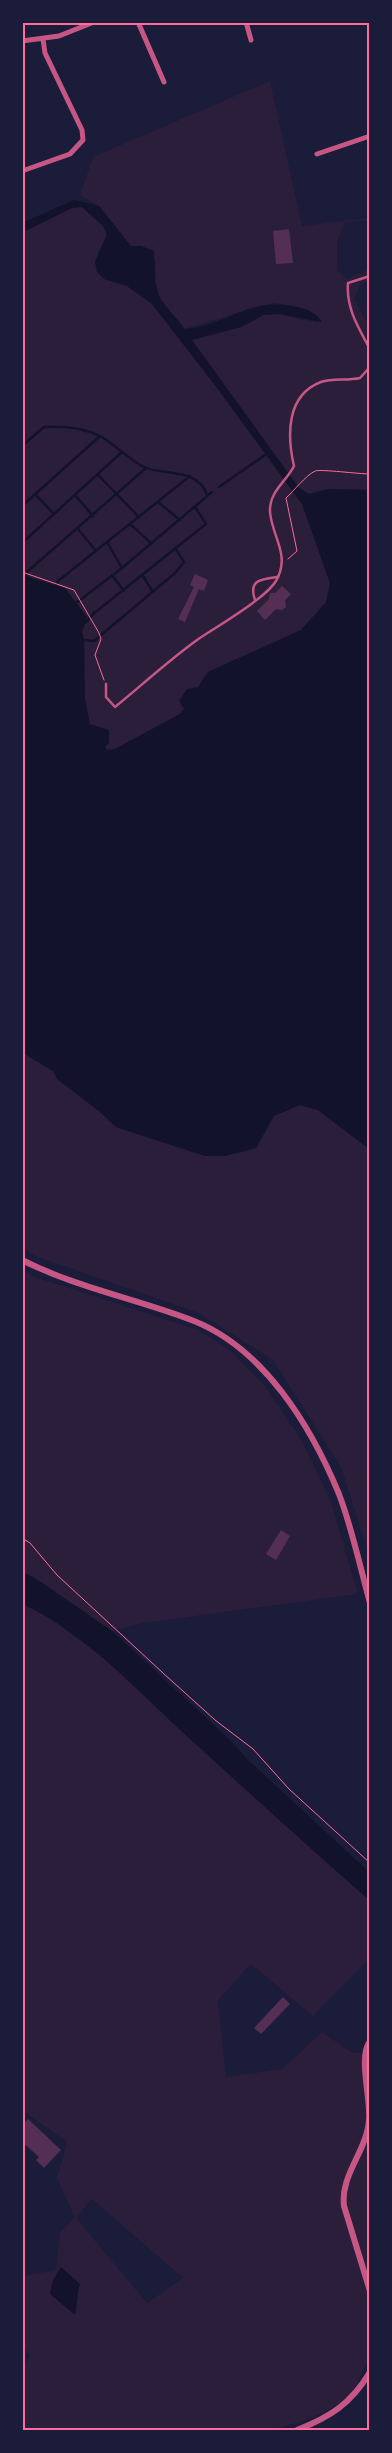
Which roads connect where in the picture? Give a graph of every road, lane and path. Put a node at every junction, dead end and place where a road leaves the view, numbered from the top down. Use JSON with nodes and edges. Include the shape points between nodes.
{"nodes":[{"id":1,"x":94,"y":22,"type":"edge"},
{"id":2,"x":138,"y":22,"type":"edge"},
{"id":3,"x":246,"y":22,"type":"edge"},
{"id":4,"x":43,"y":38,"type":"junction"},
{"id":5,"x":251,"y":40,"type":"dead end"},
{"id":6,"x":22,"y":41,"type":"edge"},
{"id":7,"x":164,"y":82,"type":"dead end"},
{"id":8,"x":370,"y":136,"type":"edge"},
{"id":9,"x":317,"y":154,"type":"dead end"},
{"id":10,"x":22,"y":171,"type":"edge"},
{"id":11,"x":370,"y":276,"type":"edge"},
{"id":12,"x":370,"y":349,"type":"edge"},
{"id":13,"x":370,"y":367,"type":"edge"},
{"id":14,"x":370,"y":474,"type":"edge"},
{"id":15,"x":282,"y":565,"type":"junction"},
{"id":16,"x":24,"y":572,"type":"edge"},
{"id":17,"x":278,"y":577,"type":"junction"},
{"id":18,"x":255,"y":600,"type":"junction"},
{"id":19,"x":106,"y":684,"type":"joint"},
{"id":20,"x":22,"y":1260,"type":"edge"},
{"id":21,"x":22,"y":1538,"type":"edge"},
{"id":22,"x":370,"y":1603,"type":"edge"},
{"id":23,"x":370,"y":1863,"type":"edge"},
{"id":24,"x":370,"y":2041,"type":"edge"},
{"id":25,"x":370,"y":2290,"type":"edge"},
{"id":26,"x":370,"y":2372,"type":"edge"},
{"id":27,"x":297,"y":2430,"type":"edge"}],
"edges":[{"from":1,"to":4,"type":"street","via":[[59,36]]},
{"from":2,"to":7,"type":"street"},
{"from":3,"to":5,"type":"street"},
{"from":4,"to":6,"type":"street"},
{"from":4,"to":10,"type":"street","via":[[44,53],[82,130],[83,140],[70,154]]},
{"from":8,"to":9,"type":"street"},
{"from":11,"to":12,"type":"lane","via":[[348,282],[355,322]]},
{"from":13,"to":15,"type":"lane","via":[[360,378],[322,382],[303,396],[294,408],[290,422],[294,466],[276,490],[270,512],[282,548]]},
{"from":14,"to":15,"type":"path","via":[[313,472],[286,498],[297,551]]},
{"from":15,"to":17,"type":"lane"},
{"from":16,"to":19,"type":"path","via":[[74,590],[99,633],[101,639],[95,655]]},
{"from":17,"to":18,"type":"lane"},
{"from":17,"to":18,"type":"lane","via":[[260,579],[255,583],[252,592]]},
{"from":18,"to":19,"type":"lane","via":[[168,662],[115,707],[106,697]]},
{"from":20,"to":22,"type":"street","via":[[55,1275],[194,1321],[222,1334],[243,1351],[294,1409],[324,1461],[339,1495]]},
{"from":21,"to":23,"type":"path","via":[[57,1575],[163,1673],[253,1749],[290,1789]]},
{"from":24,"to":25,"type":"street","via":[[364,2053],[369,2121],[361,2150],[342,2192]]},
{"from":26,"to":27,"type":"street","via":[[359,2390],[341,2408]]}]}
